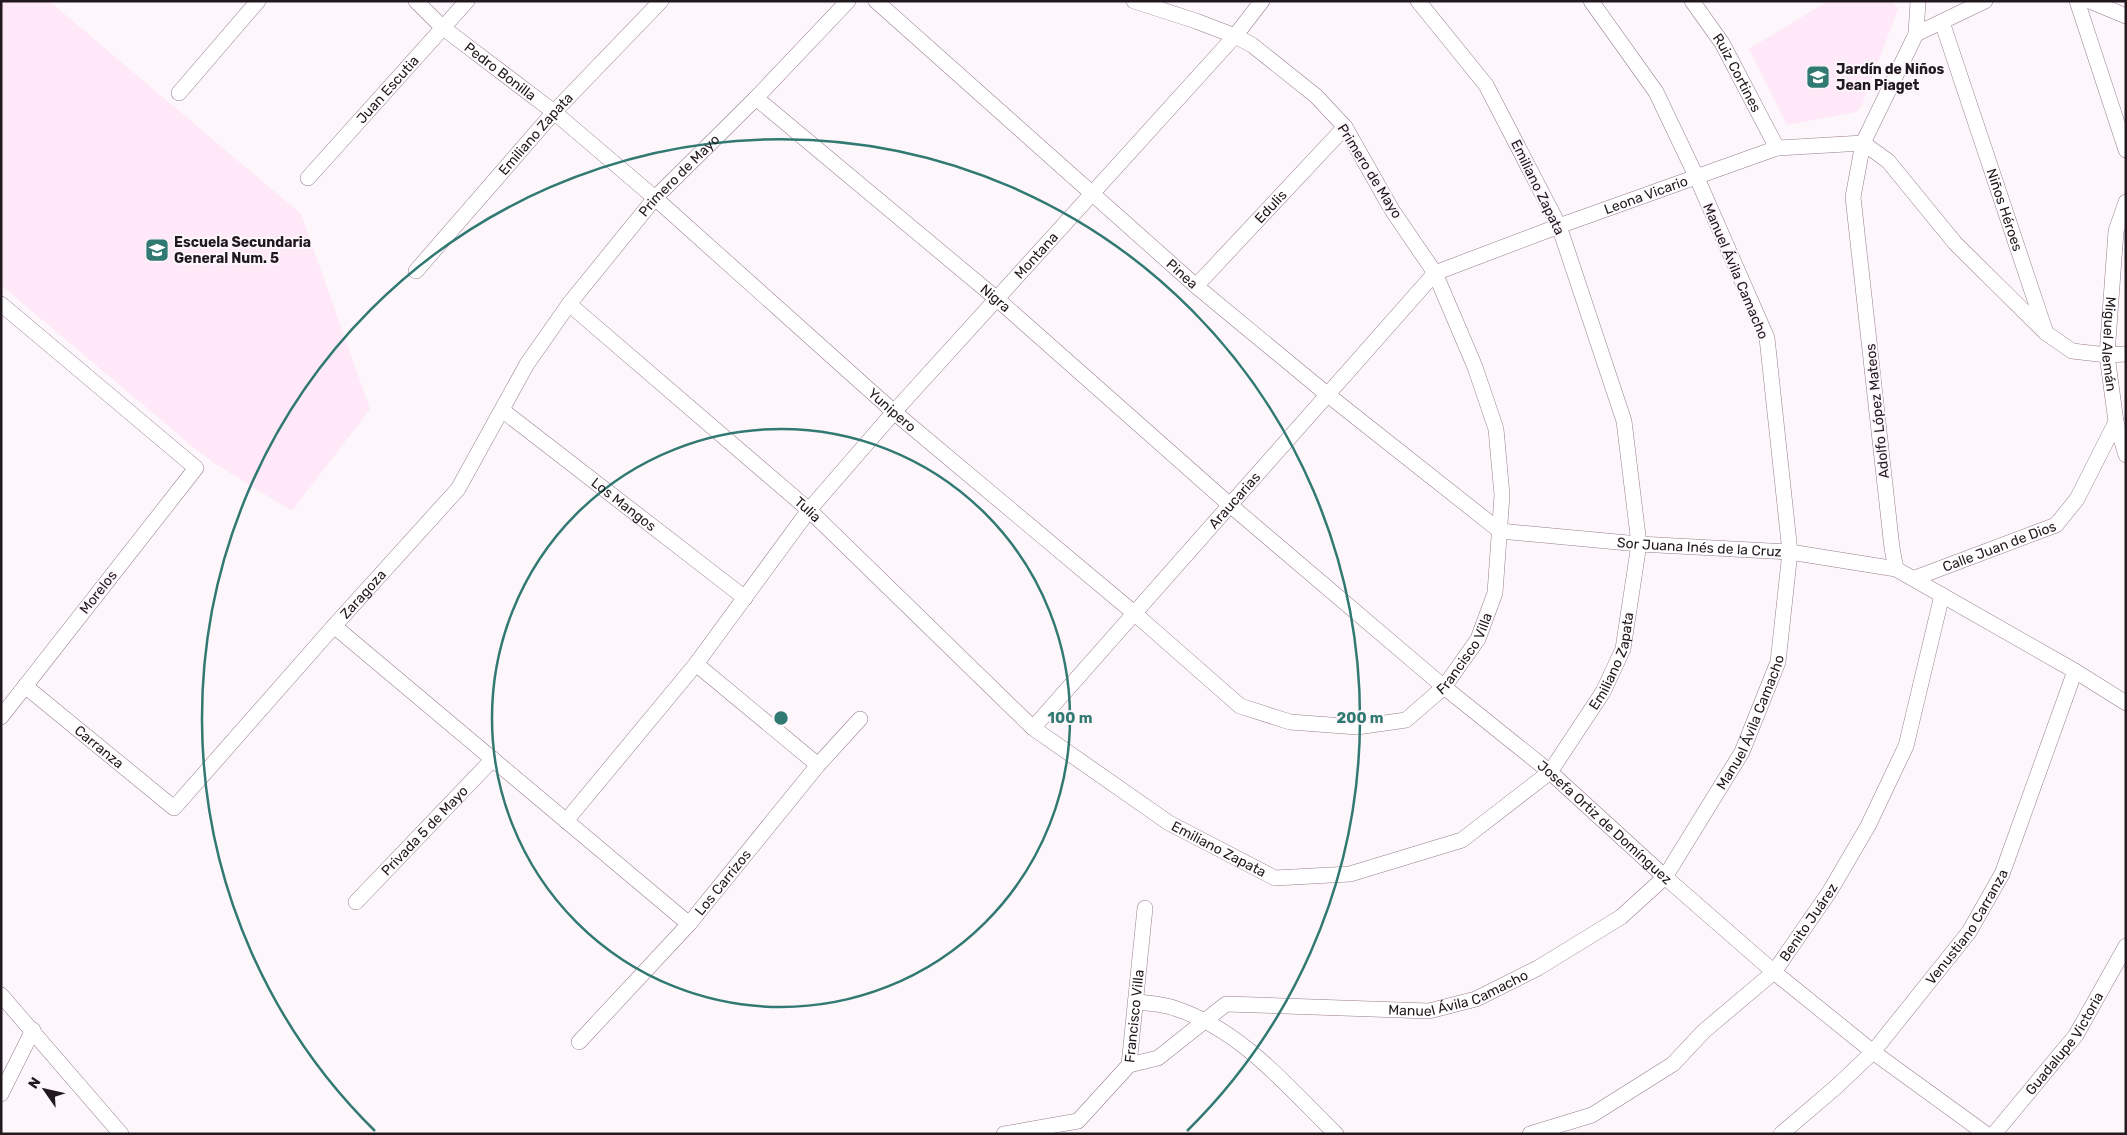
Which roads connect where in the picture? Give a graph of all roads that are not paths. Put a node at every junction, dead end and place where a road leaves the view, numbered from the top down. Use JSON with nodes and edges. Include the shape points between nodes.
{"nodes":[{"id":1,"x":258,"y":1,"type":"edge"},
{"id":2,"x":416,"y":1,"type":"edge"},
{"id":3,"x":467,"y":1,"type":"edge"},
{"id":4,"x":660,"y":1,"type":"edge"},
{"id":5,"x":848,"y":1,"type":"edge"},
{"id":6,"x":876,"y":1,"type":"edge"},
{"id":7,"x":1134,"y":1,"type":"edge"},
{"id":8,"x":1262,"y":1,"type":"edge"},
{"id":9,"x":1418,"y":1,"type":"edge"},
{"id":10,"x":1591,"y":1,"type":"edge"},
{"id":11,"x":1692,"y":1,"type":"edge"},
{"id":12,"x":1918,"y":1,"type":"edge"},
{"id":13,"x":1985,"y":1,"type":"edge"},
{"id":14,"x":2077,"y":1,"type":"edge"},
{"id":15,"x":2090,"y":1,"type":"edge"},
{"id":16,"x":2126,"y":16,"type":"edge"},
{"id":17,"x":1942,"y":22,"type":"junction"},
{"id":18,"x":442,"y":26,"type":"junction"},
{"id":19,"x":1916,"y":34,"type":"junction"},
{"id":20,"x":1235,"y":36,"type":"junction"},
{"id":21,"x":180,"y":93,"type":"dead end"},
{"id":22,"x":756,"y":98,"type":"junction"},
{"id":23,"x":554,"y":112,"type":"junction"},
{"id":24,"x":1345,"y":127,"type":"junction"},
{"id":25,"x":1863,"y":143,"type":"junction"},
{"id":26,"x":1778,"y":148,"type":"junction"},
{"id":27,"x":2126,"y":150,"type":"edge"},
{"id":28,"x":308,"y":178,"type":"dead end"},
{"id":29,"x":1697,"y":178,"type":"junction"},
{"id":30,"x":1092,"y":194,"type":"junction"},
{"id":31,"x":656,"y":198,"type":"junction"},
{"id":32,"x":2126,"y":202,"type":"edge"},
{"id":33,"x":1560,"y":226,"type":"junction"},
{"id":34,"x":416,"y":270,"type":"dead end"},
{"id":35,"x":1435,"y":273,"type":"junction"},
{"id":36,"x":1196,"y":286,"type":"junction"},
{"id":37,"x":997,"y":299,"type":"junction"},
{"id":38,"x":1,"y":304,"type":"edge"},
{"id":39,"x":569,"y":304,"type":"junction"},
{"id":40,"x":2046,"y":333,"type":"junction"},
{"id":41,"x":2126,"y":354,"type":"edge"},
{"id":42,"x":2107,"y":355,"type":"junction"},
{"id":43,"x":527,"y":364,"type":"joint"},
{"id":44,"x":1328,"y":395,"type":"junction"},
{"id":45,"x":502,"y":410,"type":"junction"},
{"id":46,"x":894,"y":412,"type":"junction"},
{"id":47,"x":2116,"y":422,"type":"junction"},
{"id":48,"x":2126,"y":455,"type":"edge"},
{"id":49,"x":1230,"y":505,"type":"junction"},
{"id":50,"x":809,"y":510,"type":"junction"},
{"id":51,"x":1500,"y":531,"type":"junction"},
{"id":52,"x":1639,"y":544,"type":"junction"},
{"id":53,"x":1790,"y":552,"type":"junction"},
{"id":54,"x":1896,"y":569,"type":"junction"},
{"id":55,"x":1915,"y":578,"type":"junction"},
{"id":56,"x":1942,"y":595,"type":"junction"},
{"id":57,"x":745,"y":598,"type":"junction"},
{"id":58,"x":1134,"y":613,"type":"junction"},
{"id":59,"x":334,"y":626,"type":"junction"},
{"id":60,"x":696,"y":664,"type":"junction"},
{"id":61,"x":2076,"y":671,"type":"junction"},
{"id":62,"x":25,"y":686,"type":"junction"},
{"id":63,"x":1444,"y":687,"type":"junction"},
{"id":64,"x":2126,"y":703,"type":"edge"},
{"id":65,"x":1,"y":717,"type":"edge"},
{"id":66,"x":860,"y":719,"type":"dead end"},
{"id":67,"x":1033,"y":728,"type":"junction"},
{"id":68,"x":493,"y":759,"type":"junction"},
{"id":69,"x":818,"y":765,"type":"junction"},
{"id":70,"x":1550,"y":772,"type":"junction"},
{"id":71,"x":174,"y":808,"type":"joint"},
{"id":72,"x":566,"y":821,"type":"junction"},
{"id":73,"x":1665,"y":877,"type":"junction"},
{"id":74,"x":356,"y":902,"type":"dead end"},
{"id":75,"x":1145,"y":908,"type":"dead end"},
{"id":76,"x":689,"y":924,"type":"junction"},
{"id":77,"x":2126,"y":946,"type":"edge"},
{"id":78,"x":1774,"y":972,"type":"junction"},
{"id":79,"x":1,"y":995,"type":"edge"},
{"id":80,"x":1135,"y":1002,"type":"junction"},
{"id":81,"x":1203,"y":1021,"type":"junction"},
{"id":82,"x":33,"y":1030,"type":"junction"},
{"id":83,"x":580,"y":1042,"type":"dead end"},
{"id":84,"x":1873,"y":1052,"type":"junction"},
{"id":85,"x":1129,"y":1064,"type":"junction"},
{"id":86,"x":1,"y":1094,"type":"edge"},
{"id":87,"x":121,"y":1134,"type":"edge"},
{"id":88,"x":1004,"y":1134,"type":"edge"},
{"id":89,"x":1336,"y":1134,"type":"edge"},
{"id":90,"x":1530,"y":1134,"type":"edge"},
{"id":91,"x":1781,"y":1134,"type":"edge"},
{"id":92,"x":1986,"y":1134,"type":"edge"},
{"id":93,"x":1994,"y":1134,"type":"edge"}],
"edges":[{"from":1,"to":21,"type":"street"},
{"from":2,"to":18,"type":"street","name":"Pedro Bonilla"},
{"from":3,"to":18,"type":"street","name":"Juan Escutia"},
{"from":4,"to":23,"type":"street","name":"Emiliano Zapata"},
{"from":5,"to":22,"type":"street","name":"Primero de Mayo"},
{"from":6,"to":30,"type":"street","name":"Pinea"},
{"from":7,"to":20,"type":"street","name":"Primero de Mayo"},
{"from":8,"to":20,"type":"street","name":"Montana"},
{"from":9,"to":33,"type":"street","name":"Emiliano Zapata","via":[[1486,85]]},
{"from":10,"to":29,"type":"street","name":"Manuel Ávila Camacho","via":[[1656,92]]},
{"from":11,"to":26,"type":"street","name":"Ruiz Cortines","via":[[1722,43]]},
{"from":12,"to":19,"type":"street","name":"Adolfo López Mateos"},
{"from":13,"to":17,"type":"street"},
{"from":14,"to":27,"type":"street"},
{"from":15,"to":16,"type":"street"},
{"from":17,"to":19,"type":"street"},
{"from":17,"to":40,"type":"street","name":"Niños Héroes"},
{"from":18,"to":23,"type":"street","name":"Pedro Bonilla"},
{"from":18,"to":28,"type":"street","name":"Juan Escutia"},
{"from":19,"to":25,"type":"street","name":"Adolfo López Mateos"},
{"from":20,"to":24,"type":"street","name":"Primero de Mayo","via":[[1252,45],[1316,96]]},
{"from":20,"to":30,"type":"street","name":"Montana"},
{"from":22,"to":31,"type":"street","name":"Primero de Mayo"},
{"from":22,"to":37,"type":"street","name":"Nigra"},
{"from":23,"to":31,"type":"street","name":"Pedro Bonilla"},
{"from":23,"to":34,"type":"street","name":"Emiliano Zapata"},
{"from":24,"to":35,"type":"street","name":"Primero de Mayo","via":[[1392,210]]},
{"from":24,"to":36,"type":"street","name":"Edulis"},
{"from":25,"to":26,"type":"street","name":"Leona Vicario"},
{"from":25,"to":40,"type":"street","via":[[1888,161],[1956,243]]},
{"from":25,"to":54,"type":"street","name":"Adolfo López Mateos","via":[[1853,197]]},
{"from":26,"to":29,"type":"street","name":"Leona Vicario"},
{"from":29,"to":33,"type":"street","name":"Leona Vicario"},
{"from":29,"to":53,"type":"street","name":"Manuel Ávila Camacho","via":[[1767,338]]},
{"from":30,"to":36,"type":"street","name":"Pinea"},
{"from":30,"to":37,"type":"street","name":"Montana"},
{"from":31,"to":39,"type":"street","name":"Primero de Mayo"},
{"from":31,"to":46,"type":"street","name":"Yunipero"},
{"from":32,"to":42,"type":"street","name":"Miguel Alemán","via":[[2116,231]]},
{"from":33,"to":35,"type":"street","name":"Leona Vicario"},
{"from":33,"to":52,"type":"street","name":"Emiliano Zapata","via":[[1624,421]]},
{"from":35,"to":44,"type":"street","name":"Araucarias"},
{"from":35,"to":51,"type":"street","name":"Francisco Villa","via":[[1475,367],[1496,429],[1502,495]]},
{"from":36,"to":44,"type":"street","name":"Pinea"},
{"from":37,"to":46,"type":"street","name":"Montana"},
{"from":37,"to":49,"type":"street","name":"Nigra"},
{"from":38,"to":62,"type":"street","name":"Morelos","via":[[196,468]]},
{"from":39,"to":43,"type":"street","name":"Primero de Mayo"},
{"from":39,"to":50,"type":"street","name":"Tulia"},
{"from":40,"to":42,"type":"street","via":[[2072,351]]},
{"from":41,"to":42,"type":"street"},
{"from":42,"to":47,"type":"street","name":"Miguel Alemán"},
{"from":43,"to":45,"type":"street","name":"Zaragoza"},
{"from":44,"to":49,"type":"street","name":"Araucarias"},
{"from":44,"to":51,"type":"street","name":"Pinea"},
{"from":45,"to":57,"type":"street","name":"Los Mangos"},
{"from":45,"to":59,"type":"street","name":"Zaragoza","via":[[458,489]]},
{"from":46,"to":50,"type":"street","name":"Montana"},
{"from":46,"to":58,"type":"street","name":"Yunipero"},
{"from":47,"to":48,"type":"street","name":"Miguel Alemán"},
{"from":47,"to":55,"type":"street","name":"Calle Juan de Dios","via":[[2077,499],[2056,525]]},
{"from":49,"to":58,"type":"street","name":"Araucarias"},
{"from":49,"to":63,"type":"street","name":"Josefa Ortiz de Domínguez"},
{"from":50,"to":57,"type":"street","name":"Montana"},
{"from":50,"to":67,"type":"street","name":"Tulia"},
{"from":51,"to":52,"type":"street","name":"Sor Juana Inés de la Cruz"},
{"from":51,"to":63,"type":"street","name":"Francisco Villa","via":[[1495,593],[1478,639]]},
{"from":52,"to":53,"type":"street","name":"Sor Juana Inés de la Cruz"},
{"from":52,"to":70,"type":"street","name":"Emiliano Zapata","via":[[1623,649],[1603,692]]},
{"from":53,"to":54,"type":"street","name":"Sor Juana Inés de la Cruz"},
{"from":53,"to":73,"type":"street","name":"Manuel Ávila Camacho","via":[[1778,662],[1742,752]]},
{"from":54,"to":55,"type":"street"},
{"from":55,"to":56,"type":"street"},
{"from":56,"to":61,"type":"street"},
{"from":56,"to":78,"type":"street","name":"Benito Juárez","via":[[1906,746],[1868,826],[1830,891]]},
{"from":57,"to":60,"type":"street","name":"Montana"},
{"from":58,"to":63,"type":"street","name":"Francisco Villa","via":[[1240,706],[1290,722],[1357,727],[1406,720]]},
{"from":58,"to":67,"type":"street","name":"Araucarias"},
{"from":59,"to":68,"type":"street"},
{"from":59,"to":71,"type":"street","name":"Zaragoza"},
{"from":60,"to":69,"type":"street"},
{"from":60,"to":72,"type":"street","name":"Montana"},
{"from":61,"to":64,"type":"street"},
{"from":61,"to":84,"type":"street","name":"Venustiano Carranza","via":[[2002,874],[1968,932]]},
{"from":62,"to":65,"type":"street","name":"Morelos"},
{"from":62,"to":71,"type":"street","name":"Carranza"},
{"from":63,"to":70,"type":"street","name":"Josefa Ortiz de Domínguez"},
{"from":66,"to":69,"type":"street","name":"Los Carrizos"},
{"from":67,"to":70,"type":"street","name":"Emiliano Zapata","via":[[1170,823],[1275,878],[1350,874],[1462,840]]},
{"from":68,"to":72,"type":"street"},
{"from":68,"to":74,"type":"street","name":"Privada 5 de Mayo"},
{"from":69,"to":76,"type":"street","name":"Los Carrizos"},
{"from":70,"to":73,"type":"street","name":"Josefa Ortiz de Domínguez"},
{"from":72,"to":76,"type":"street"},
{"from":73,"to":78,"type":"street","name":"Josefa Ortiz de Domínguez"},
{"from":73,"to":81,"type":"street","name":"Manuel Ávila Camacho","via":[[1621,917],[1538,968],[1476,999],[1429,1011],[1226,1004]]},
{"from":75,"to":80,"type":"street","name":"Francisco Villa"},
{"from":76,"to":83,"type":"street","name":"Los Carrizos"},
{"from":77,"to":93,"type":"street","name":"Guadalupe Victoria","via":[[2076,1035]]},
{"from":78,"to":84,"type":"street","name":"Josefa Ortiz de Domínguez"},
{"from":78,"to":90,"type":"street","name":"Benito Juárez","via":[[1704,1031],[1673,1064],[1592,1114]]},
{"from":79,"to":82,"type":"street"},
{"from":80,"to":81,"type":"street","via":[[1177,1009]]},
{"from":80,"to":85,"type":"street","name":"Francisco Villa"},
{"from":81,"to":85,"type":"street","name":"Manuel Ávila Camacho","via":[[1158,1058]]},
{"from":81,"to":89,"type":"street","via":[[1251,1050]]},
{"from":82,"to":86,"type":"street"},
{"from":82,"to":87,"type":"street"},
{"from":84,"to":91,"type":"street","name":"Venustiano Carranza"},
{"from":84,"to":92,"type":"street","name":"Josefa Ortiz de Domínguez"},
{"from":85,"to":88,"type":"street","name":"Francisco Villa","via":[[1078,1120]]}]}
